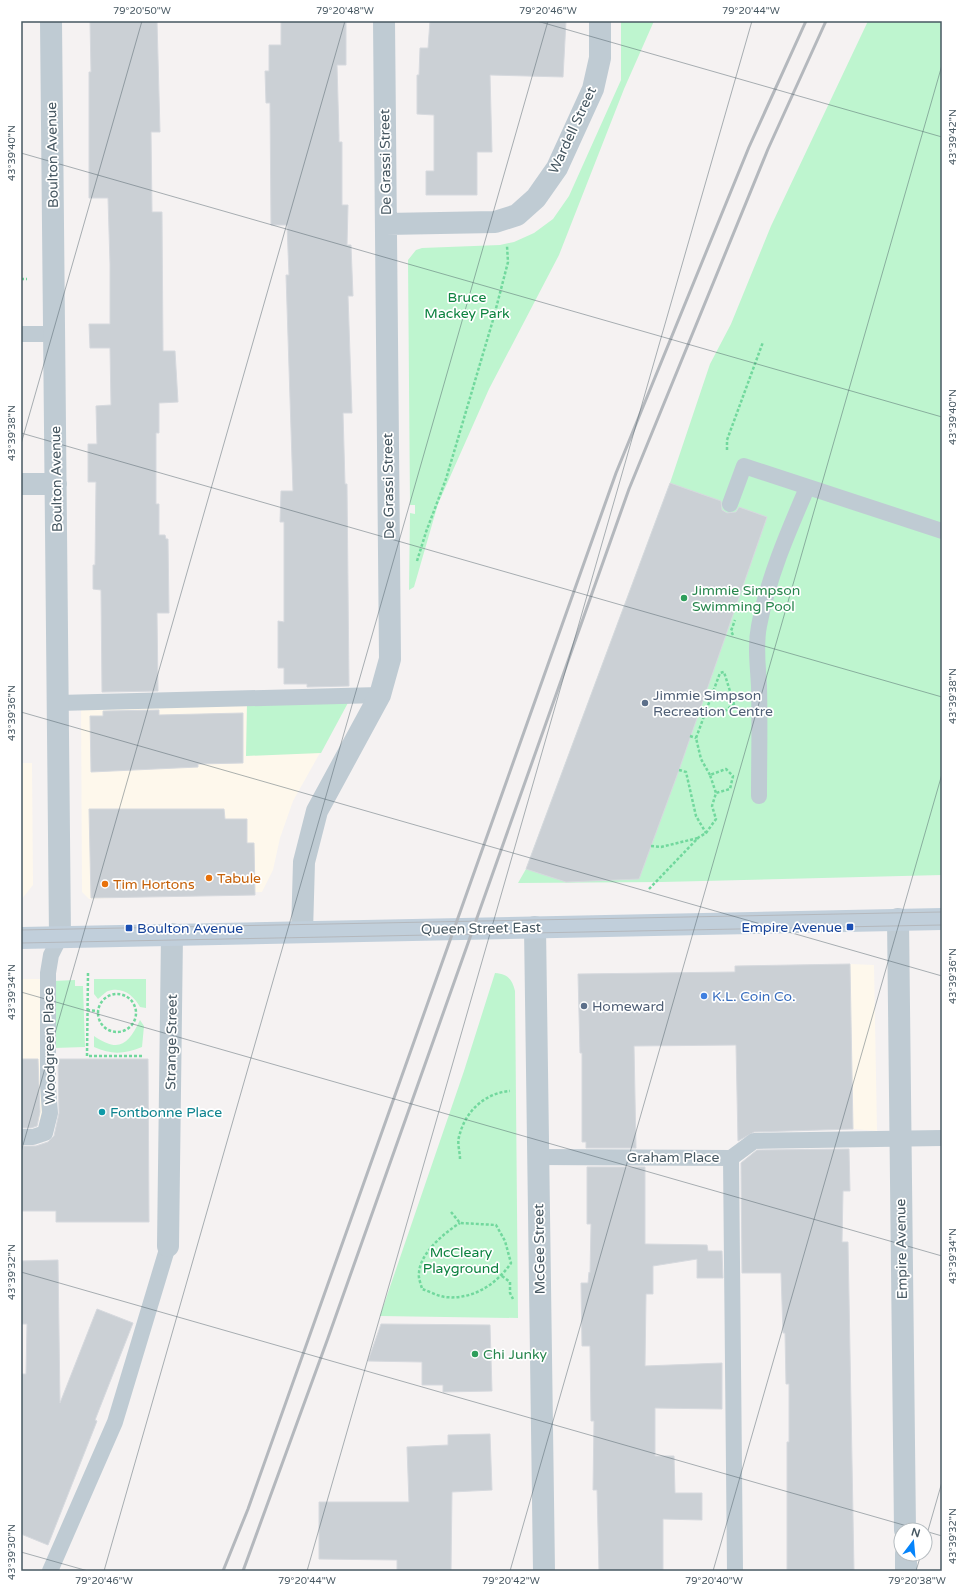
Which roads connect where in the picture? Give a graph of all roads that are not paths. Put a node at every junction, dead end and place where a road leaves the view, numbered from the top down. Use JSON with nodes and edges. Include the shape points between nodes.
{"nodes":[{"id":1,"x":51,"y":21,"type":"edge"},
{"id":2,"x":384,"y":21,"type":"edge"},
{"id":3,"x":600,"y":21,"type":"edge"},
{"id":4,"x":386,"y":224,"type":"junction"},
{"id":5,"x":21,"y":334,"type":"edge"},
{"id":6,"x":54,"y":334,"type":"junction"},
{"id":7,"x":21,"y":484,"type":"edge"},
{"id":8,"x":56,"y":484,"type":"junction"},
{"id":9,"x":807,"y":488,"type":"junction"},
{"id":10,"x":730,"y":504,"type":"dead end"},
{"id":11,"x":942,"y":531,"type":"edge"},
{"id":12,"x":380,"y":696,"type":"junction"},
{"id":13,"x":58,"y":703,"type":"junction"},
{"id":14,"x":759,"y":796,"type":"dead end"},
{"id":15,"x":898,"y":919,"type":"junction"},
{"id":16,"x":942,"y":919,"type":"edge"},
{"id":17,"x":534,"y":927,"type":"junction"},
{"id":18,"x":302,"y":932,"type":"junction"},
{"id":19,"x":172,"y":934,"type":"junction"},
{"id":20,"x":60,"y":937,"type":"junction"},
{"id":21,"x":21,"y":938,"type":"edge"},
{"id":22,"x":21,"y":1137,"type":"edge"},
{"id":23,"x":899,"y":1138,"type":"junction"},
{"id":24,"x":942,"y":1138,"type":"edge"},
{"id":25,"x":538,"y":1157,"type":"junction"},
{"id":26,"x":731,"y":1158,"type":"junction"},
{"id":27,"x":168,"y":1246,"type":"joint"},
{"id":28,"x":905,"y":1522,"type":"edge"},
{"id":29,"x":50,"y":1571,"type":"edge"},
{"id":30,"x":544,"y":1571,"type":"edge"},
{"id":31,"x":735,"y":1571,"type":"edge"}],
"edges":[{"from":1,"to":6,"type":"street","name":"Boulton Avenue"},
{"from":2,"to":4,"type":"street","name":"De Grassi Street"},
{"from":3,"to":4,"type":"street","name":"Wardell Street","via":[[600,58],[593,89],[557,168],[536,198],[518,215],[495,222]]},
{"from":4,"to":12,"type":"street","name":"De Grassi Street","via":[[390,659]]},
{"from":5,"to":6,"type":"lane"},
{"from":6,"to":8,"type":"street","name":"Boulton Avenue"},
{"from":7,"to":8,"type":"street"},
{"from":8,"to":13,"type":"street","name":"Boulton Avenue"},
{"from":9,"to":10,"type":"lane","via":[[744,466]]},
{"from":9,"to":11,"type":"lane"},
{"from":9,"to":14,"type":"lane","via":[[767,592],[759,627]]},
{"from":12,"to":13,"type":"lane"},
{"from":12,"to":18,"type":"street","name":"De Grassi Street","via":[[317,811],[304,862]]},
{"from":13,"to":20,"type":"street","name":"Boulton Avenue"},
{"from":15,"to":16,"type":"main road","name":"Queen Street East"},
{"from":15,"to":17,"type":"main road","name":"Queen Street East"},
{"from":15,"to":23,"type":"street","name":"Empire Avenue"},
{"from":17,"to":18,"type":"main road","name":"Queen Street East"},
{"from":17,"to":25,"type":"street","name":"McGee Street"},
{"from":18,"to":19,"type":"main road","name":"Queen Street East"},
{"from":19,"to":20,"type":"main road","name":"Queen Street East"},
{"from":19,"to":27,"type":"street","name":"Strange Street"},
{"from":20,"to":21,"type":"main road","name":"Queen Street East"},
{"from":20,"to":22,"type":"lane","name":"Woodgreen Place","via":[[52,955],[48,974],[50,1113],[45,1133]]},
{"from":23,"to":24,"type":"lane","name":"Graham Place"},
{"from":23,"to":26,"type":"lane","name":"Graham Place","via":[[754,1141]]},
{"from":23,"to":28,"type":"street","name":"Empire Avenue"},
{"from":25,"to":26,"type":"lane","name":"Graham Place"},
{"from":25,"to":30,"type":"street","name":"McGee Street"},
{"from":26,"to":31,"type":"lane"},
{"from":27,"to":29,"type":"lane","via":[[114,1422]]}]}
